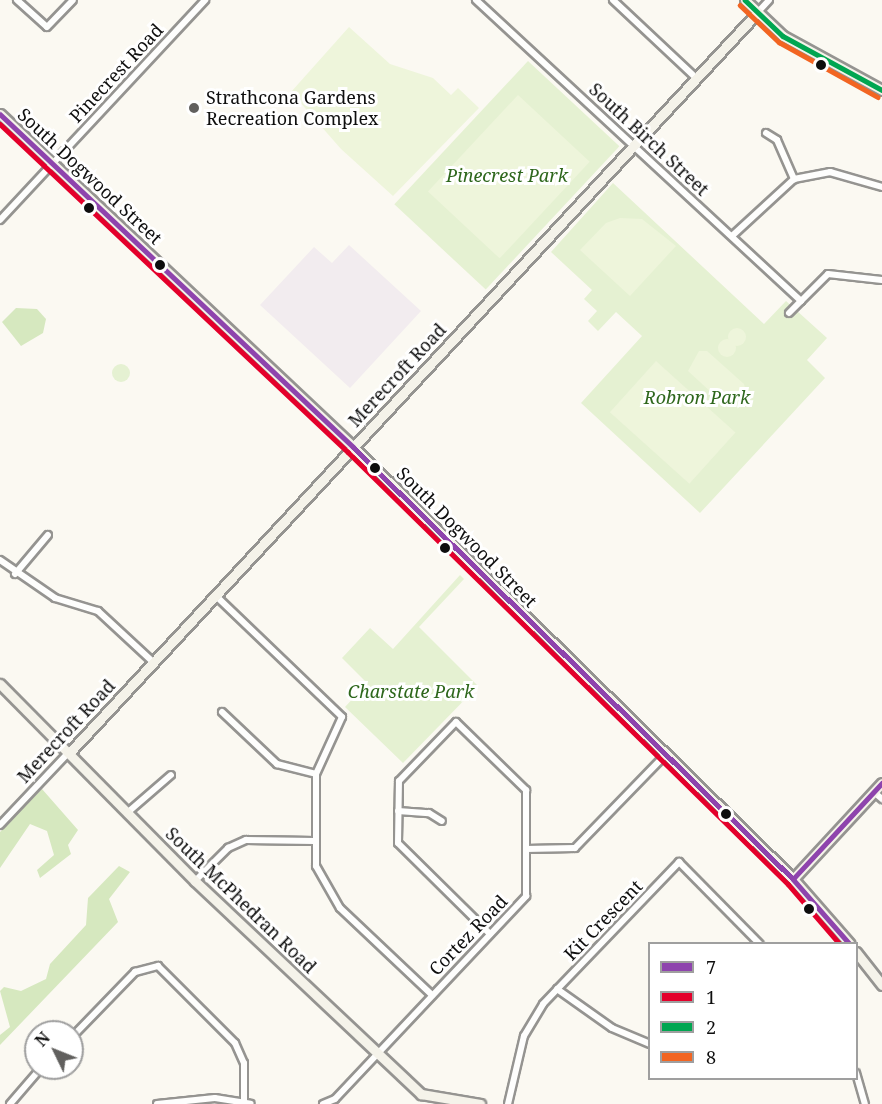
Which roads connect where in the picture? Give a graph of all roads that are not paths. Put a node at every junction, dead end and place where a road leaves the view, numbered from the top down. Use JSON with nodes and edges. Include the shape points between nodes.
{"nodes":[{"id":1,"x":17,"y":0,"type":"edge"},
{"id":2,"x":73,"y":0,"type":"edge"},
{"id":3,"x":205,"y":0,"type":"edge"},
{"id":4,"x":476,"y":0,"type":"edge"},
{"id":5,"x":613,"y":0,"type":"edge"},
{"id":6,"x":745,"y":0,"type":"edge"},
{"id":7,"x":769,"y":0,"type":"edge"},
{"id":8,"x":758,"y":12,"type":"junction"},
{"id":9,"x":696,"y":78,"type":"junction"},
{"id":10,"x":882,"y":90,"type":"edge"},
{"id":11,"x":0,"y":114,"type":"edge"},
{"id":12,"x":766,"y":133,"type":"dead end"},
{"id":13,"x":633,"y":146,"type":"junction"},
{"id":14,"x":53,"y":163,"type":"junction"},
{"id":15,"x":794,"y":179,"type":"junction"},
{"id":16,"x":882,"y":187,"type":"edge"},
{"id":17,"x":0,"y":220,"type":"edge"},
{"id":18,"x":732,"y":237,"type":"junction"},
{"id":19,"x":882,"y":280,"type":"edge"},
{"id":20,"x":801,"y":301,"type":"junction"},
{"id":21,"x":789,"y":313,"type":"dead end"},
{"id":22,"x":353,"y":447,"type":"junction"},
{"id":23,"x":48,"y":535,"type":"dead end"},
{"id":24,"x":0,"y":560,"type":"edge"},
{"id":25,"x":15,"y":574,"type":"junction"},
{"id":26,"x":215,"y":595,"type":"junction"},
{"id":27,"x":153,"y":662,"type":"junction"},
{"id":28,"x":0,"y":684,"type":"edge"},
{"id":29,"x":222,"y":712,"type":"dead end"},
{"id":30,"x":70,"y":752,"type":"junction"},
{"id":31,"x":664,"y":756,"type":"junction"},
{"id":32,"x":316,"y":774,"type":"junction"},
{"id":33,"x":171,"y":775,"type":"dead end"},
{"id":34,"x":882,"y":783,"type":"edge"},
{"id":35,"x":874,"y":792,"type":"junction"},
{"id":36,"x":882,"y":799,"type":"edge"},
{"id":37,"x":398,"y":811,"type":"junction"},
{"id":38,"x":127,"y":813,"type":"junction"},
{"id":39,"x":442,"y":821,"type":"dead end"},
{"id":40,"x":0,"y":825,"type":"edge"},
{"id":41,"x":314,"y":841,"type":"junction"},
{"id":42,"x":526,"y":849,"type":"junction"},
{"id":43,"x":793,"y":879,"type":"junction"},
{"id":44,"x":195,"y":881,"type":"junction"},
{"id":45,"x":490,"y":934,"type":"junction"},
{"id":46,"x":758,"y":942,"type":"edge"},
{"id":47,"x":848,"y":942,"type":"edge"},
{"id":48,"x":858,"y":955,"type":"edge"},
{"id":49,"x":882,"y":986,"type":"edge"},
{"id":50,"x":557,"y":989,"type":"junction"},
{"id":51,"x":432,"y":995,"type":"junction"},
{"id":52,"x":84,"y":1025,"type":"edge"},
{"id":53,"x":648,"y":1043,"type":"edge"},
{"id":54,"x":377,"y":1053,"type":"junction"},
{"id":55,"x":858,"y":1079,"type":"edge"},
{"id":56,"x":31,"y":1080,"type":"edge"},
{"id":57,"x":10,"y":1104,"type":"edge"},
{"id":58,"x":157,"y":1104,"type":"edge"},
{"id":59,"x":246,"y":1104,"type":"edge"},
{"id":60,"x":322,"y":1104,"type":"edge"},
{"id":61,"x":480,"y":1104,"type":"edge"},
{"id":62,"x":508,"y":1104,"type":"edge"},
{"id":63,"x":866,"y":1104,"type":"edge"}],
"edges":[{"from":1,"to":2,"type":"street","via":[[47,27]]},
{"from":3,"to":14,"type":"street","name":"Pinecrest Road"},
{"from":4,"to":13,"type":"street","name":"South Birch Street"},
{"from":5,"to":9,"type":"street"},
{"from":6,"to":8,"type":"street"},
{"from":7,"to":8,"type":"street","name":"Merecroft Road"},
{"from":8,"to":9,"type":"street","name":"Merecroft Road"},
{"from":8,"to":10,"type":"street","via":[[783,36]]},
{"from":9,"to":13,"type":"street","name":"Merecroft Road"},
{"from":11,"to":14,"type":"street","name":"South Dogwood Street"},
{"from":12,"to":15,"type":"street","via":[[777,140]]},
{"from":13,"to":18,"type":"street","name":"South Birch Street"},
{"from":13,"to":22,"type":"street","name":"Merecroft Road"},
{"from":14,"to":17,"type":"street","name":"Pinecrest Road"},
{"from":14,"to":22,"type":"street","name":"South Dogwood Street"},
{"from":15,"to":16,"type":"street","via":[[830,172]]},
{"from":15,"to":18,"type":"street"},
{"from":18,"to":20,"type":"street","name":"South Birch Street"},
{"from":19,"to":20,"type":"street","via":[[828,274]]},
{"from":20,"to":21,"type":"street"},
{"from":22,"to":26,"type":"street","name":"Merecroft Road"},
{"from":22,"to":31,"type":"street","name":"South Dogwood Street"},
{"from":23,"to":25,"type":"street"},
{"from":24,"to":25,"type":"street"},
{"from":25,"to":27,"type":"street","via":[[55,598],[98,611]]},
{"from":26,"to":27,"type":"street","name":"Merecroft Road"},
{"from":26,"to":32,"type":"street","via":[[342,717]]},
{"from":27,"to":30,"type":"street","name":"Merecroft Road"},
{"from":28,"to":30,"type":"street","name":"South McPhedran Road"},
{"from":29,"to":32,"type":"street","via":[[277,764]]},
{"from":30,"to":38,"type":"street","name":"South McPhedran Road"},
{"from":30,"to":40,"type":"street","name":"Merecroft Road"},
{"from":31,"to":42,"type":"street","via":[[575,848]]},
{"from":31,"to":43,"type":"street","name":"South Dogwood Street"},
{"from":32,"to":41,"type":"street"},
{"from":33,"to":38,"type":"street"},
{"from":34,"to":35,"type":"street"},
{"from":35,"to":36,"type":"street"},
{"from":35,"to":43,"type":"street"},
{"from":37,"to":39,"type":"street","via":[[429,813]]},
{"from":37,"to":42,"type":"street","name":"Cortez Road","via":[[399,782],[456,722],[526,790]]},
{"from":37,"to":45,"type":"street","via":[[398,843]]},
{"from":38,"to":44,"type":"street","name":"South McPhedran Road"},
{"from":41,"to":44,"type":"street","via":[[246,840],[228,848]]},
{"from":41,"to":51,"type":"street","via":[[316,866],[340,908]]},
{"from":42,"to":45,"type":"street","name":"Cortez Road","via":[[526,896]]},
{"from":43,"to":47,"type":"street","name":"South Dogwood Street"},
{"from":44,"to":54,"type":"street","name":"South McPhedran Road"},
{"from":45,"to":51,"type":"street","name":"Cortez Road"},
{"from":46,"to":50,"type":"street","name":"Kit Crescent","via":[[679,862]]},
{"from":48,"to":49,"type":"street"},
{"from":50,"to":53,"type":"street","via":[[612,1028]]},
{"from":50,"to":62,"type":"street","name":"Kit Crescent","via":[[524,1036]]},
{"from":51,"to":54,"type":"street","name":"Cortez Road"},
{"from":52,"to":59,"type":"street","via":[[135,972],[158,966],[235,1042],[244,1064]]},
{"from":54,"to":60,"type":"street","name":"Cortez Road","via":[[335,1099]]},
{"from":54,"to":61,"type":"street","name":"South McPhedran Road","via":[[421,1094]]},
{"from":55,"to":63,"type":"street"},
{"from":56,"to":57,"type":"street"},
{"from":58,"to":59,"type":"street","via":[[191,1098]]}]}
